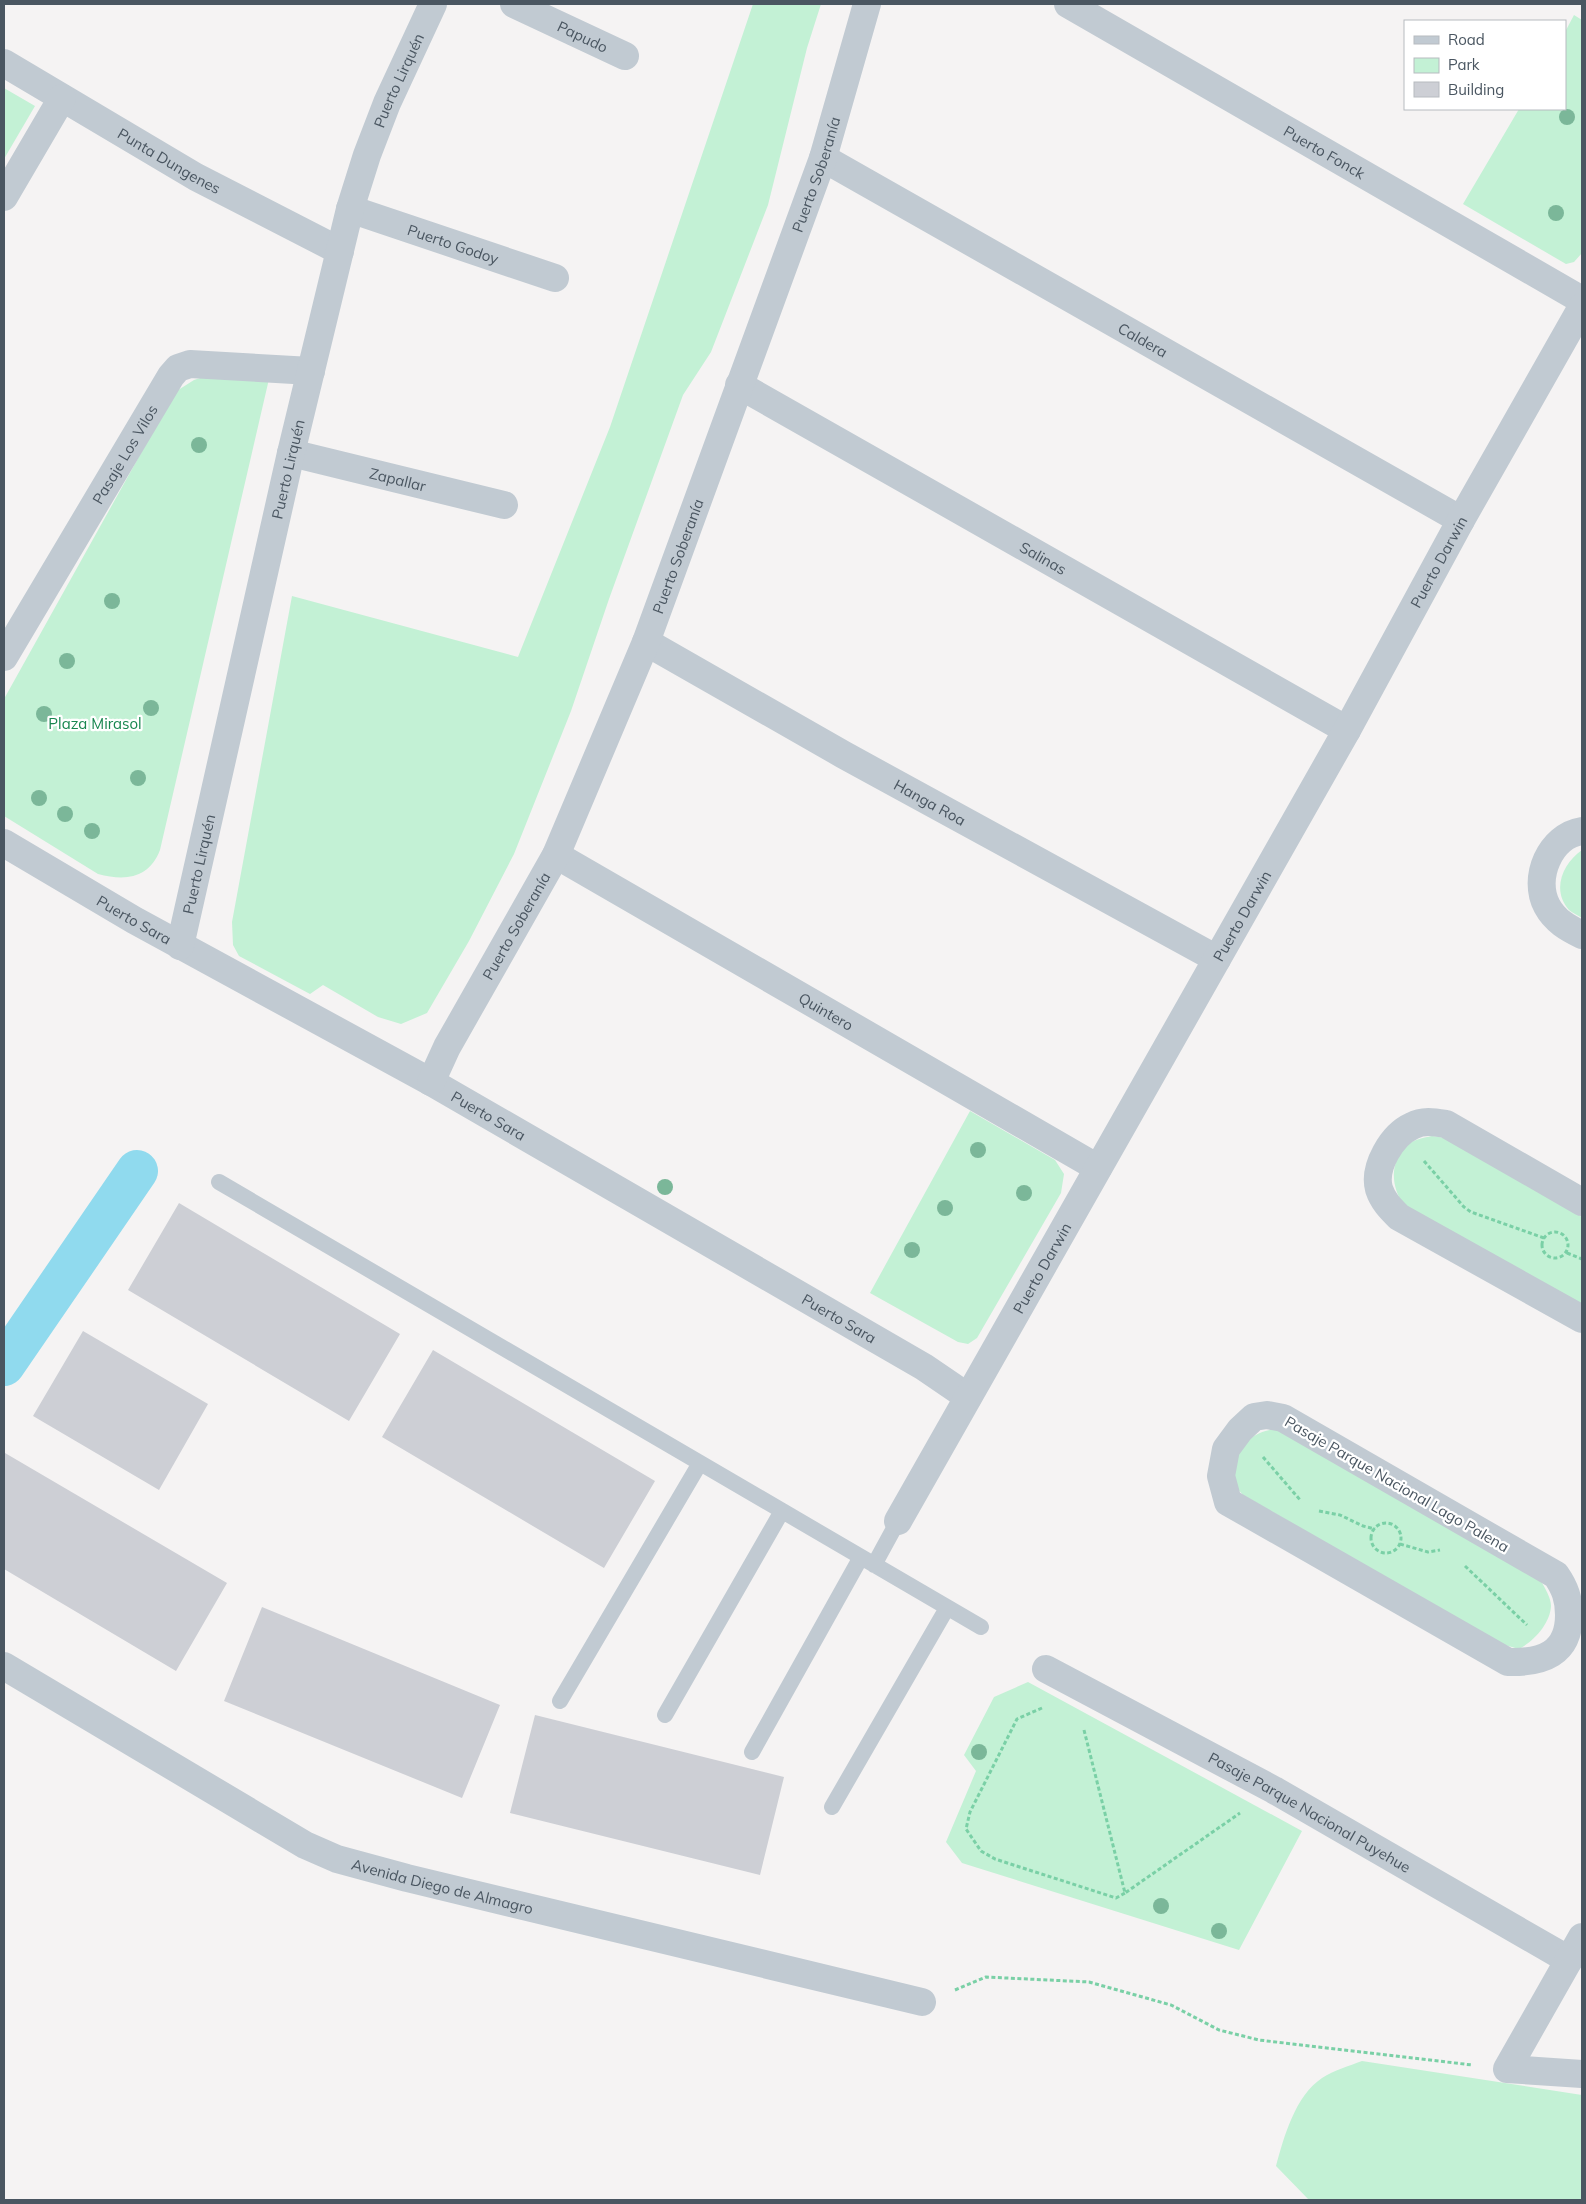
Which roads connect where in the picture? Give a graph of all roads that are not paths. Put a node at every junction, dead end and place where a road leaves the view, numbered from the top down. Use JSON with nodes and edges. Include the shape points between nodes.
{"nodes":[{"id":1,"x":433,"y":4,"type":"edge"},
{"id":2,"x":514,"y":4,"type":"edge"},
{"id":3,"x":868,"y":4,"type":"edge"},
{"id":4,"x":1068,"y":4,"type":"edge"},
{"id":5,"x":625,"y":56,"type":"dead end"},
{"id":6,"x":4,"y":62,"type":"edge"},
{"id":7,"x":62,"y":98,"type":"junction"},
{"id":8,"x":823,"y":158,"type":"junction"},
{"id":9,"x":4,"y":197,"type":"edge"},
{"id":10,"x":350,"y":209,"type":"junction"},
{"id":11,"x":340,"y":251,"type":"junction"},
{"id":12,"x":556,"y":278,"type":"dead end"},
{"id":13,"x":1582,"y":300,"type":"edge"},
{"id":14,"x":1582,"y":307,"type":"edge"},
{"id":15,"x":311,"y":371,"type":"junction"},
{"id":16,"x":739,"y":385,"type":"junction"},
{"id":17,"x":291,"y":453,"type":"junction"},
{"id":18,"x":504,"y":505,"type":"dead end"},
{"id":19,"x":1462,"y":520,"type":"junction"},
{"id":20,"x":646,"y":642,"type":"junction"},
{"id":21,"x":4,"y":657,"type":"edge"},
{"id":22,"x":1347,"y":730,"type":"junction"},
{"id":23,"x":1582,"y":831,"type":"edge"},
{"id":24,"x":4,"y":843,"type":"edge"},
{"id":25,"x":556,"y":855,"type":"junction"},
{"id":26,"x":1582,"y":936,"type":"edge"},
{"id":27,"x":180,"y":946,"type":"junction"},
{"id":28,"x":1217,"y":959,"type":"junction"},
{"id":29,"x":431,"y":1082,"type":"junction"},
{"id":30,"x":1098,"y":1168,"type":"junction"},
{"id":31,"x":219,"y":1182,"type":"dead end"},
{"id":32,"x":1582,"y":1202,"type":"edge"},
{"id":33,"x":1582,"y":1320,"type":"edge"},
{"id":34,"x":968,"y":1397,"type":"junction"},
{"id":35,"x":700,"y":1464,"type":"junction"},
{"id":36,"x":782,"y":1511,"type":"junction"},
{"id":37,"x":898,"y":1521,"type":"joint"},
{"id":38,"x":867,"y":1561,"type":"junction"},
{"id":39,"x":947,"y":1608,"type":"junction"},
{"id":40,"x":981,"y":1628,"type":"dead end"},
{"id":41,"x":1567,"y":1648,"type":"edge"},
{"id":42,"x":4,"y":1666,"type":"edge"},
{"id":43,"x":1046,"y":1669,"type":"dead end"},
{"id":44,"x":560,"y":1701,"type":"dead end"},
{"id":45,"x":665,"y":1715,"type":"dead end"},
{"id":46,"x":752,"y":1752,"type":"dead end"},
{"id":47,"x":832,"y":1807,"type":"dead end"},
{"id":48,"x":1582,"y":1937,"type":"edge"},
{"id":49,"x":1569,"y":1960,"type":"junction"},
{"id":50,"x":922,"y":2002,"type":"road end"},
{"id":51,"x":1582,"y":2074,"type":"edge"}],
"edges":[{"from":1,"to":10,"type":"street","name":"Puerto Lirquén","via":[[387,103]]},
{"from":2,"to":5,"type":"street","name":"Papudo"},
{"from":3,"to":8,"type":"street","name":"Puerto Soberanía"},
{"from":4,"to":13,"type":"street","name":"Puerto Fonck"},
{"from":6,"to":7,"type":"street","name":"Punta Dungenes"},
{"from":7,"to":9,"type":"street"},
{"from":7,"to":11,"type":"street","name":"Punta Dungenes","via":[[196,177]]},
{"from":8,"to":16,"type":"street","name":"Puerto Soberanía"},
{"from":8,"to":19,"type":"street","name":"Caldera"},
{"from":10,"to":11,"type":"street","name":"Puerto Lirquén"},
{"from":10,"to":12,"type":"street","name":"Puerto Godoy"},
{"from":11,"to":15,"type":"street","name":"Puerto Lirquén"},
{"from":14,"to":19,"type":"street","name":"Puerto Darwin"},
{"from":15,"to":17,"type":"street","name":"Puerto Lirquén"},
{"from":15,"to":21,"type":"street","name":"Pasaje Los Vilos","via":[[190,364],[178,368]]},
{"from":16,"to":20,"type":"street","name":"Puerto Soberanía"},
{"from":16,"to":22,"type":"street","name":"Salinas"},
{"from":17,"to":18,"type":"street","name":"Zapallar"},
{"from":17,"to":27,"type":"street","name":"Puerto Lirquén"},
{"from":19,"to":22,"type":"street","name":"Puerto Darwin"},
{"from":20,"to":25,"type":"street","name":"Puerto Soberanía"},
{"from":20,"to":28,"type":"street","name":"Hanga Roa","via":[[844,755]]},
{"from":22,"to":28,"type":"street","name":"Puerto Darwin"},
{"from":23,"to":26,"type":"street","via":[[1562,838],[1550,853],[1541,883],[1547,906],[1562,924]]},
{"from":24,"to":27,"type":"street","name":"Puerto Sara"},
{"from":25,"to":29,"type":"street","name":"Puerto Soberanía","via":[[447,1047]]},
{"from":25,"to":30,"type":"street","name":"Quintero"},
{"from":27,"to":29,"type":"street","name":"Puerto Sara"},
{"from":28,"to":30,"type":"street","name":"Puerto Darwin"},
{"from":29,"to":34,"type":"street","name":"Puerto Sara","via":[[924,1367]]},
{"from":30,"to":34,"type":"street","name":"Puerto Darwin"},
{"from":31,"to":35,"type":"lane"},
{"from":32,"to":33,"type":"street","via":[[1446,1124],[1428,1121],[1400,1133],[1380,1168],[1378,1187],[1385,1203],[1399,1217]]},
{"from":34,"to":37,"type":"street","name":"Puerto Darwin"},
{"from":35,"to":36,"type":"lane"},
{"from":35,"to":44,"type":"lane"},
{"from":36,"to":38,"type":"lane"},
{"from":36,"to":45,"type":"lane"},
{"from":37,"to":38,"type":"lane"},
{"from":38,"to":39,"type":"lane"},
{"from":38,"to":46,"type":"lane"},
{"from":39,"to":40,"type":"lane"},
{"from":39,"to":47,"type":"lane"},
{"from":41,"to":41,"type":"street","name":"Pasaje Parque Nacional Lago Palena","via":[[1569,1607],[1566,1590],[1556,1575],[1283,1418],[1254,1417],[1226,1449],[1221,1476],[1228,1502],[1508,1662],[1525,1663]]},
{"from":42,"to":50,"type":"street","name":"Avenida Diego de Almagro","via":[[277,1829],[337,1859]]},
{"from":43,"to":49,"type":"street","name":"Pasaje Parque Nacional Puyehue","via":[[1274,1790]]},
{"from":48,"to":49,"type":"street"},
{"from":49,"to":51,"type":"street","via":[[1507,2069]]}]}
